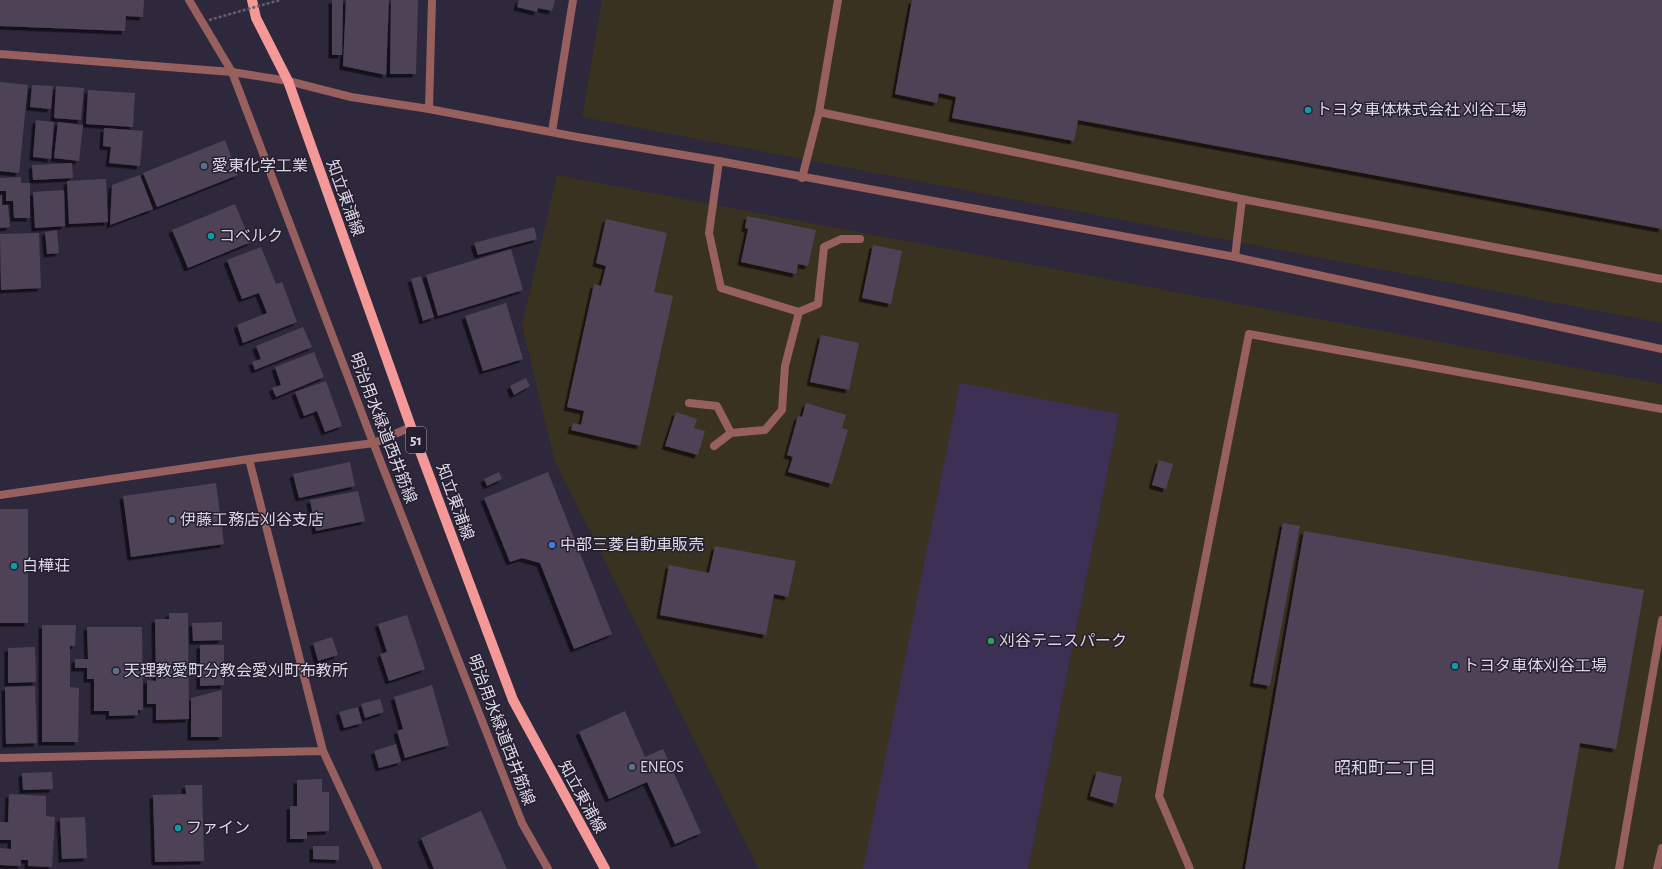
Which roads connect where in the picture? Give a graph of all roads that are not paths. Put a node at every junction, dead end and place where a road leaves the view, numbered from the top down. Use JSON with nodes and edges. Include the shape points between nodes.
{"nodes":[{"id":1,"x":189,"y":0,"type":"edge"},
{"id":2,"x":252,"y":0,"type":"edge"},
{"id":3,"x":432,"y":0,"type":"edge"},
{"id":4,"x":573,"y":0,"type":"edge"},
{"id":5,"x":838,"y":0,"type":"edge"},
{"id":6,"x":0,"y":54,"type":"edge"},
{"id":7,"x":232,"y":72,"type":"junction"},
{"id":8,"x":288,"y":81,"type":"junction"},
{"id":9,"x":429,"y":109,"type":"junction"},
{"id":10,"x":819,"y":112,"type":"junction"},
{"id":11,"x":552,"y":132,"type":"junction"},
{"id":12,"x":719,"y":161,"type":"junction"},
{"id":13,"x":802,"y":178,"type":"junction"},
{"id":14,"x":1242,"y":199,"type":"junction"},
{"id":15,"x":860,"y":239,"type":"dead end"},
{"id":16,"x":1235,"y":257,"type":"junction"},
{"id":17,"x":1662,"y":279,"type":"edge"},
{"id":18,"x":799,"y":312,"type":"junction"},
{"id":19,"x":1662,"y":350,"type":"edge"},
{"id":20,"x":689,"y":403,"type":"dead end"},
{"id":21,"x":1662,"y":409,"type":"edge"},
{"id":22,"x":411,"y":427,"type":"junction"},
{"id":23,"x":731,"y":433,"type":"junction"},
{"id":24,"x":374,"y":443,"type":"junction"},
{"id":25,"x":714,"y":446,"type":"dead end"},
{"id":26,"x":249,"y":458,"type":"junction"},
{"id":27,"x":0,"y":495,"type":"edge"},
{"id":28,"x":1662,"y":620,"type":"edge"},
{"id":29,"x":323,"y":751,"type":"junction"},
{"id":30,"x":0,"y":758,"type":"edge"},
{"id":31,"x":1662,"y":848,"type":"edge"},
{"id":32,"x":378,"y":869,"type":"edge"},
{"id":33,"x":548,"y":869,"type":"edge"},
{"id":34,"x":605,"y":869,"type":"edge"},
{"id":35,"x":1190,"y":869,"type":"edge"},
{"id":36,"x":1619,"y":869,"type":"edge"},
{"id":37,"x":1657,"y":869,"type":"edge"}],
"edges":[{"from":1,"to":7,"type":"street","name":"明治用水緑道西井筋線"},
{"from":2,"to":8,"type":"main road","name":"知立東浦線","number":"51","via":[[256,18]]},
{"from":3,"to":9,"type":"street"},
{"from":4,"to":11,"type":"street"},
{"from":5,"to":10,"type":"street"},
{"from":6,"to":7,"type":"street"},
{"from":7,"to":8,"type":"street"},
{"from":7,"to":24,"type":"street","name":"明治用水緑道西井筋線"},
{"from":8,"to":9,"type":"street","via":[[351,97]]},
{"from":8,"to":22,"type":"main road","name":"知立東浦線","number":"51"},
{"from":9,"to":11,"type":"street"},
{"from":10,"to":13,"type":"street"},
{"from":10,"to":14,"type":"street"},
{"from":11,"to":12,"type":"street"},
{"from":12,"to":13,"type":"street"},
{"from":12,"to":18,"type":"street","via":[[709,233],[721,288]]},
{"from":13,"to":16,"type":"street"},
{"from":14,"to":16,"type":"street"},
{"from":14,"to":17,"type":"street"},
{"from":15,"to":18,"type":"street","via":[[841,239],[824,247],[818,304]]},
{"from":16,"to":19,"type":"street"},
{"from":18,"to":23,"type":"street","via":[[785,366],[782,410],[765,430]]},
{"from":20,"to":23,"type":"street","via":[[718,406]]},
{"from":21,"to":35,"type":"street","via":[[1249,334],[1159,796]]},
{"from":22,"to":24,"type":"street"},
{"from":22,"to":34,"type":"main road","name":"知立東浦線","number":"51","via":[[513,700]]},
{"from":23,"to":25,"type":"street"},
{"from":24,"to":26,"type":"street"},
{"from":24,"to":33,"type":"street","name":"明治用水緑道西井筋線","via":[[522,823]]},
{"from":26,"to":27,"type":"street"},
{"from":26,"to":29,"type":"street"},
{"from":28,"to":36,"type":"street"},
{"from":29,"to":30,"type":"street"},
{"from":29,"to":32,"type":"street"},
{"from":31,"to":37,"type":"street"}]}
